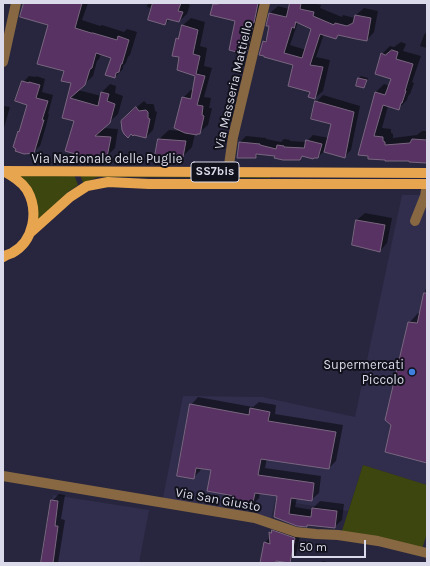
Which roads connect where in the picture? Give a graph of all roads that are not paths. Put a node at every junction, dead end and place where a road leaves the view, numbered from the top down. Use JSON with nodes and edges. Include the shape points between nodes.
{"nodes":[{"id":1,"x":16,"y":3,"type":"edge"},
{"id":2,"x":265,"y":3,"type":"edge"},
{"id":3,"x":3,"y":62,"type":"edge"},
{"id":4,"x":3,"y":171,"type":"edge"},
{"id":5,"x":228,"y":172,"type":"junction"},
{"id":6,"x":427,"y":173,"type":"edge"},
{"id":7,"x":427,"y":184,"type":"edge"},
{"id":8,"x":415,"y":221,"type":"dead end"},
{"id":9,"x":31,"y":232,"type":"junction"},
{"id":10,"x":3,"y":257,"type":"edge"},
{"id":11,"x":3,"y":476,"type":"edge"},
{"id":12,"x":427,"y":553,"type":"edge"}],
"edges":[{"from":1,"to":3,"type":"street"},
{"from":2,"to":5,"type":"street","name":"Via Masseria Mattiello","via":[[233,137]]},
{"from":4,"to":5,"type":"main road","name":"Via Nazionale delle Puglie","number":"SS7bis"},
{"from":4,"to":9,"type":"main road","name":"Via Nazionale delle Puglie","number":"SS7bis","via":[[26,189],[34,217]]},
{"from":5,"to":6,"type":"main road","name":"Via Nazionale delle Puglie","number":"SS7bis"},
{"from":7,"to":8,"type":"street"},
{"from":7,"to":9,"type":"main road","name":"Via Nazionale delle Puglie","number":"SS7bis","via":[[108,182],[87,186],[70,197]]},
{"from":9,"to":10,"type":"main road","name":"Via Nazionale delle Puglie","number":"SS7bis","via":[[13,253]]},
{"from":11,"to":12,"type":"street","name":"Via San Giusto","via":[[255,518],[296,532],[378,541]]}]}
